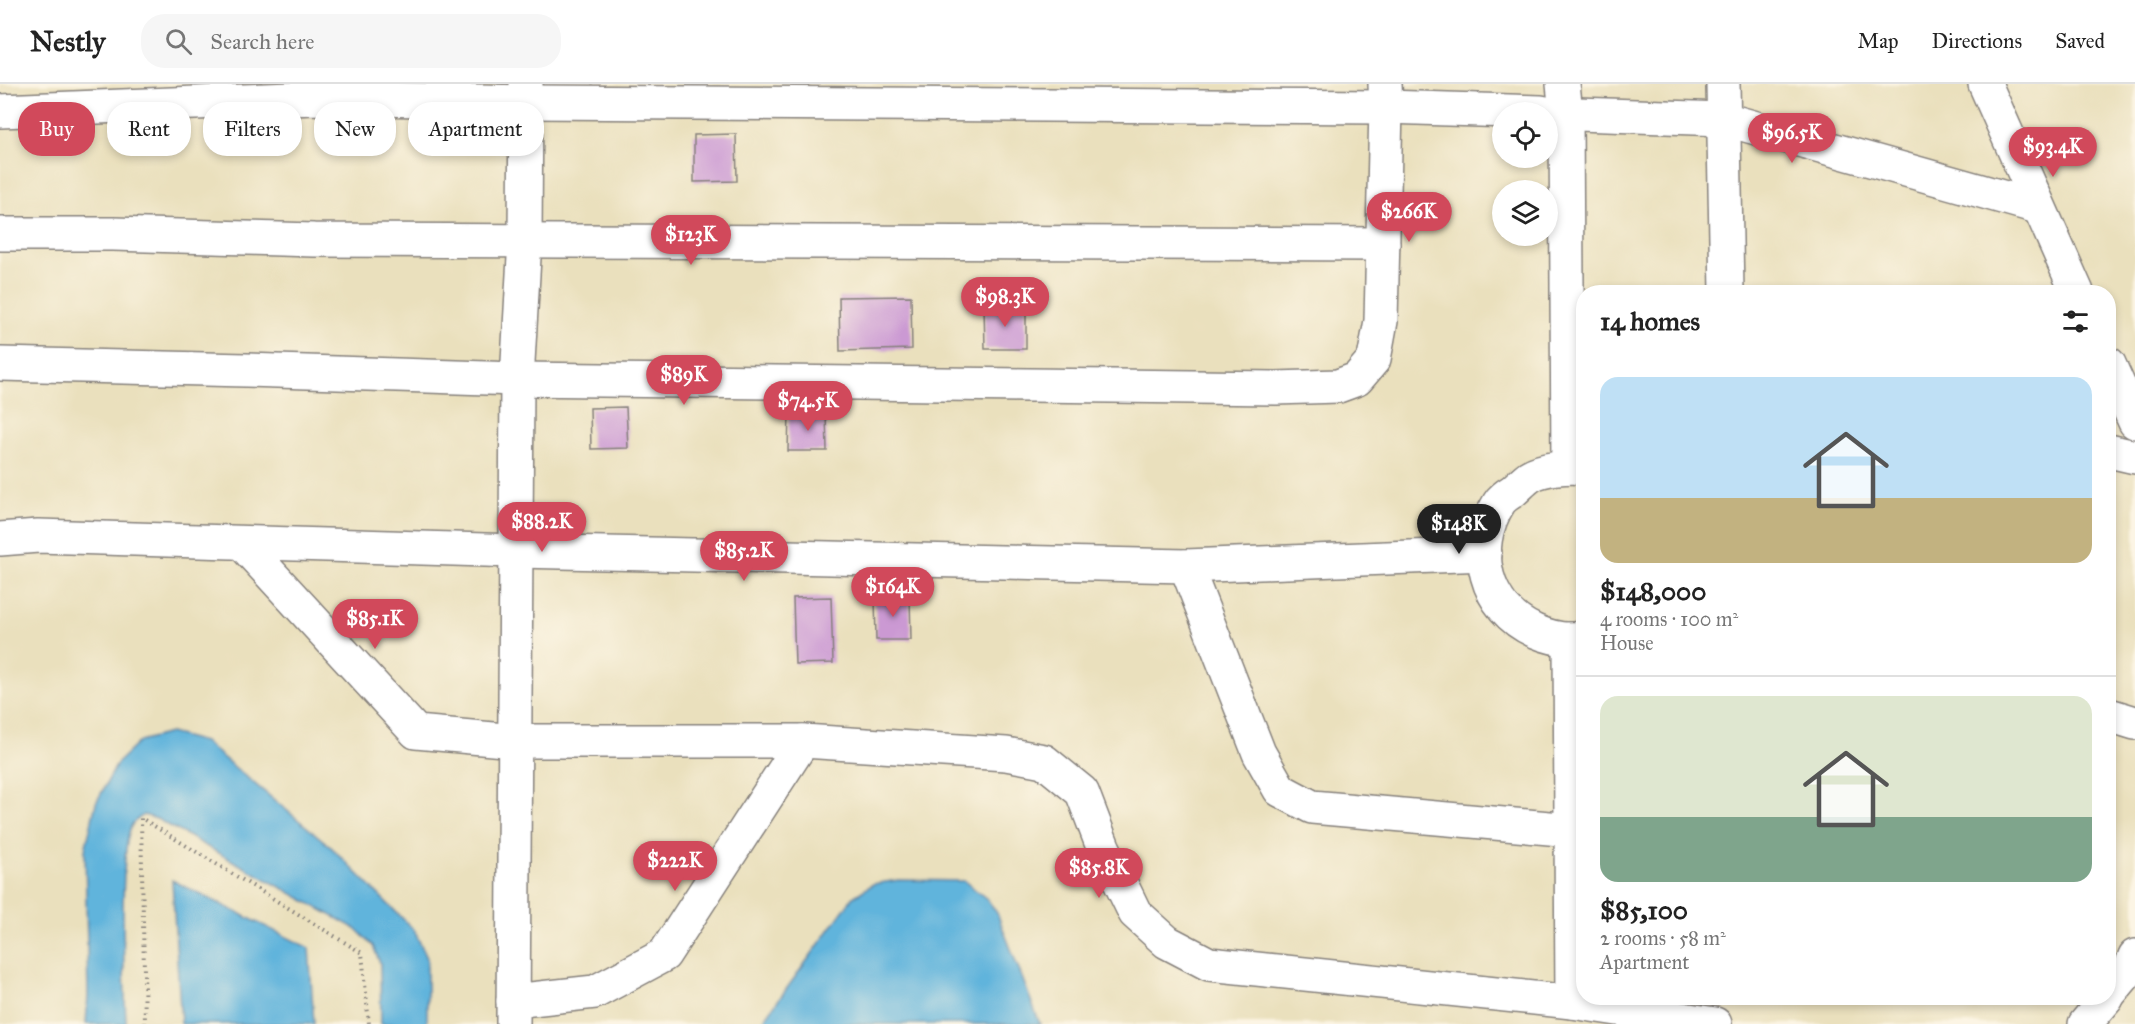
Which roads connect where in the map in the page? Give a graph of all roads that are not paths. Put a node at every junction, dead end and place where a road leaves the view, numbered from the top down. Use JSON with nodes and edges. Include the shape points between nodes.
{"nodes":[{"id":1,"x":1723,"y":84,"type":"edge"},
{"id":2,"x":1985,"y":84,"type":"edge"},
{"id":3,"x":527,"y":93,"type":"edge"},
{"id":4,"x":1386,"y":96,"type":"edge"},
{"id":5,"x":1492,"y":102,"type":"edge"},
{"id":6,"x":1558,"y":106,"type":"edge"},
{"id":7,"x":0,"y":111,"type":"edge"},
{"id":8,"x":1724,"y":119,"type":"junction"},
{"id":9,"x":1558,"y":158,"type":"edge"},
{"id":10,"x":2038,"y":207,"type":"junction"},
{"id":11,"x":0,"y":234,"type":"edge"},
{"id":12,"x":525,"y":240,"type":"junction"},
{"id":13,"x":1383,"y":244,"type":"junction"},
{"id":14,"x":1727,"y":285,"type":"edge"},
{"id":15,"x":2074,"y":285,"type":"edge"},
{"id":16,"x":0,"y":364,"type":"edge"},
{"id":17,"x":517,"y":379,"type":"junction"},
{"id":18,"x":2116,"y":380,"type":"edge"},
{"id":19,"x":2135,"y":422,"type":"edge"},
{"id":20,"x":2116,"y":453,"type":"edge"},
{"id":21,"x":2135,"y":457,"type":"edge"},
{"id":22,"x":1576,"y":467,"type":"edge"},
{"id":23,"x":0,"y":539,"type":"edge"},
{"id":24,"x":243,"y":544,"type":"junction"},
{"id":25,"x":517,"y":551,"type":"junction"},
{"id":26,"x":1485,"y":554,"type":"junction"},
{"id":27,"x":1186,"y":566,"type":"junction"},
{"id":28,"x":1576,"y":638,"type":"edge"},
{"id":29,"x":2116,"y":717,"type":"edge"},
{"id":30,"x":2135,"y":723,"type":"edge"},
{"id":31,"x":515,"y":741,"type":"junction"},
{"id":32,"x":802,"y":741,"type":"junction"},
{"id":33,"x":1576,"y":832,"type":"edge"},
{"id":34,"x":1576,"y":889,"type":"edge"},
{"id":35,"x":2125,"y":963,"type":"edge"},
{"id":36,"x":2116,"y":980,"type":"edge"},
{"id":37,"x":1572,"y":1002,"type":"junction"},
{"id":38,"x":1576,"y":1003,"type":"edge"},
{"id":39,"x":1592,"y":1005,"type":"edge"},
{"id":40,"x":2101,"y":1005,"type":"edge"},
{"id":41,"x":513,"y":1012,"type":"edge"},
{"id":42,"x":1715,"y":1024,"type":"edge"},
{"id":43,"x":2085,"y":1024,"type":"edge"}],
"edges":[{"from":1,"to":8,"type":"street"},
{"from":2,"to":10,"type":"street"},
{"from":3,"to":4,"type":"street"},
{"from":3,"to":7,"type":"street"},
{"from":3,"to":12,"type":"street"},
{"from":4,"to":5,"type":"street"},
{"from":4,"to":13,"type":"street"},
{"from":6,"to":8,"type":"street"},
{"from":8,"to":10,"type":"street"},
{"from":8,"to":14,"type":"street"},
{"from":9,"to":22,"type":"street"},
{"from":10,"to":15,"type":"street"},
{"from":11,"to":12,"type":"street"},
{"from":12,"to":13,"type":"street"},
{"from":12,"to":17,"type":"street"},
{"from":13,"to":17,"type":"street","via":[[1381,321],[1374,359],[1357,379],[1338,386]]},
{"from":16,"to":17,"type":"street"},
{"from":17,"to":25,"type":"street"},
{"from":18,"to":19,"type":"street"},
{"from":20,"to":21,"type":"street"},
{"from":22,"to":26,"type":"street","via":[[1532,475],[1500,502],[1485,538]]},
{"from":23,"to":24,"type":"street","via":[[38,536]]},
{"from":24,"to":25,"type":"street"},
{"from":24,"to":31,"type":"street","via":[[416,732]]},
{"from":25,"to":27,"type":"street"},
{"from":25,"to":31,"type":"street"},
{"from":26,"to":27,"type":"street"},
{"from":26,"to":28,"type":"street","via":[[1486,572],[1499,603],[1521,624],[1549,637]]},
{"from":27,"to":33,"type":"street","via":[[1259,753],[1280,790],[1312,807]]},
{"from":29,"to":30,"type":"street"},
{"from":31,"to":32,"type":"street"},
{"from":31,"to":41,"type":"street"},
{"from":32,"to":37,"type":"street","via":[[1006,754],[1044,761],[1082,792],[1135,913],[1167,942],[1209,964]]},
{"from":32,"to":41,"type":"street","via":[[664,956],[595,992]]},
{"from":34,"to":37,"type":"street"},
{"from":35,"to":36,"type":"street"},
{"from":37,"to":38,"type":"street"},
{"from":39,"to":42,"type":"street"},
{"from":40,"to":43,"type":"street"}]}
